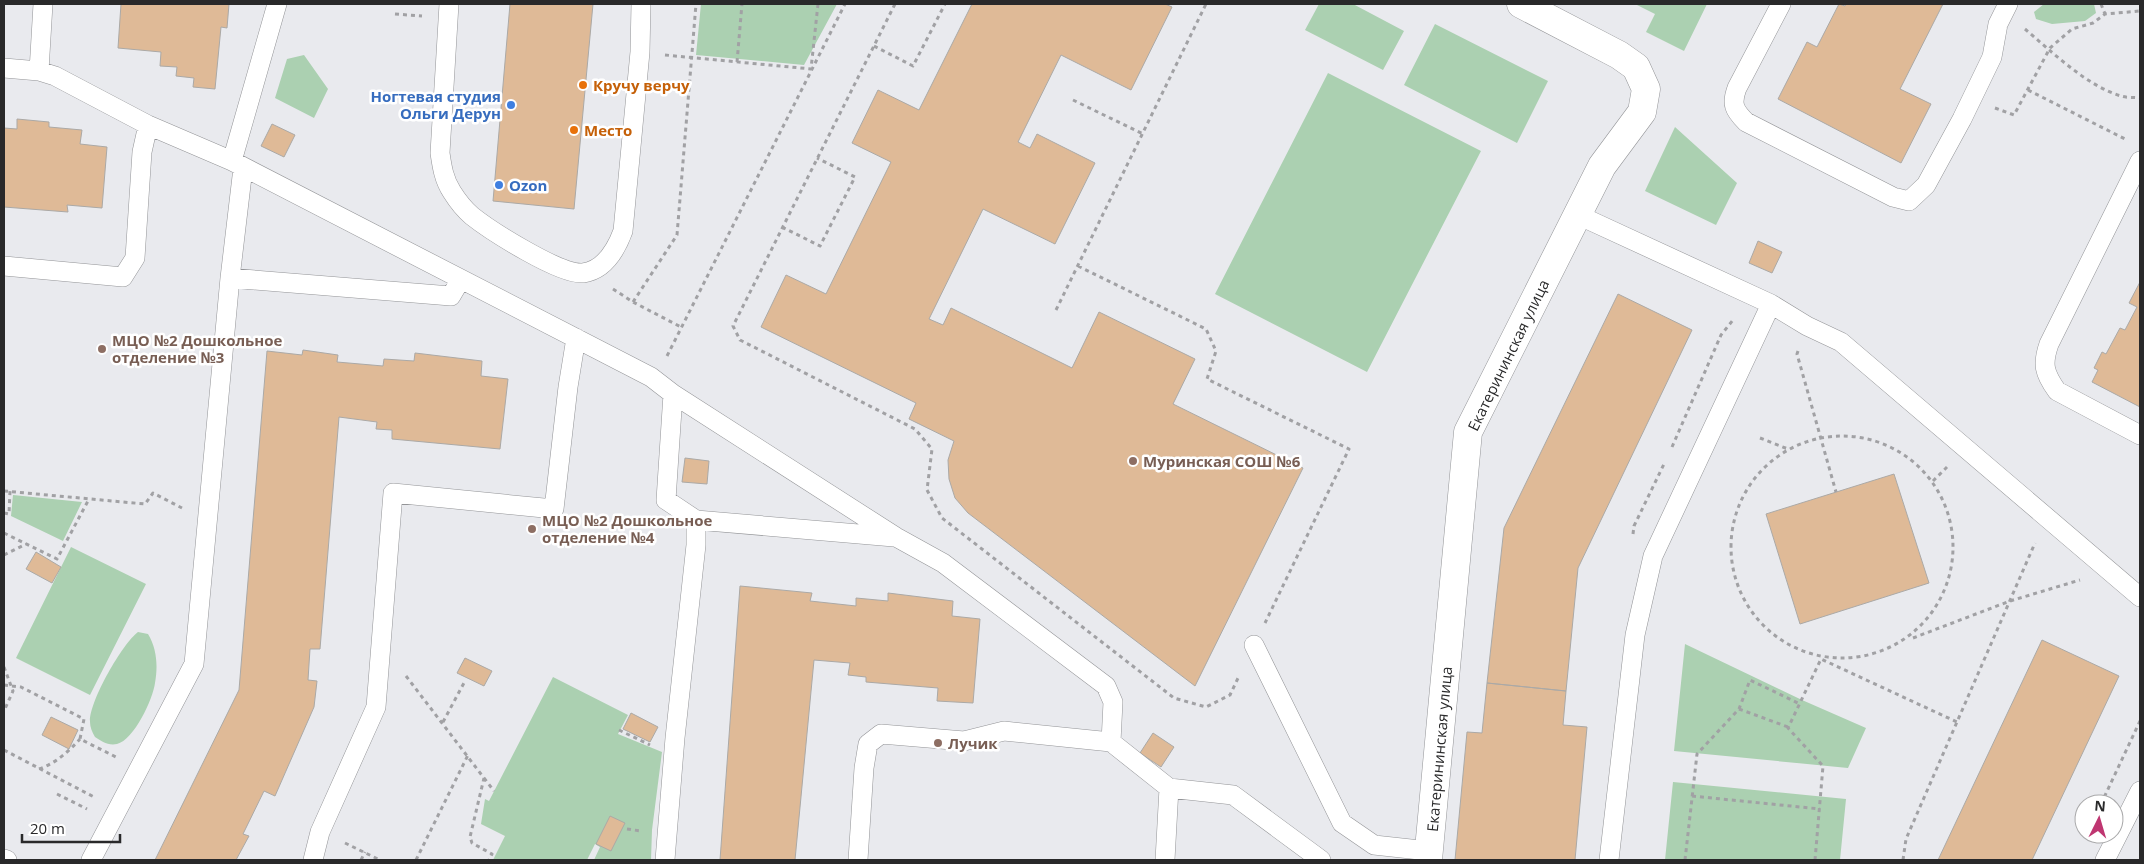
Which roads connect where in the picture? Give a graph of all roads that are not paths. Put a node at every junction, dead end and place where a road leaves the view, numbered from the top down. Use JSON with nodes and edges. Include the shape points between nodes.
{"nodes":[{"id":1,"x":43,"y":4,"type":"edge"},
{"id":2,"x":277,"y":4,"type":"edge"},
{"id":3,"x":449,"y":4,"type":"edge"},
{"id":4,"x":641,"y":4,"type":"edge"},
{"id":5,"x":1521,"y":4,"type":"edge"},
{"id":6,"x":1781,"y":4,"type":"edge"},
{"id":7,"x":2008,"y":4,"type":"edge"},
{"id":8,"x":4,"y":68,"type":"edge"},
{"id":9,"x":39,"y":71,"type":"junction"},
{"id":10,"x":148,"y":124,"type":"junction"},
{"id":11,"x":2140,"y":161,"type":"edge"},
{"id":12,"x":238,"y":164,"type":"junction"},
{"id":13,"x":1578,"y":215,"type":"junction"},
{"id":14,"x":4,"y":266,"type":"edge"},
{"id":15,"x":230,"y":278,"type":"junction"},
{"id":16,"x":461,"y":279,"type":"junction"},
{"id":17,"x":1771,"y":304,"type":"junction"},
{"id":18,"x":576,"y":338,"type":"junction"},
{"id":19,"x":673,"y":394,"type":"junction"},
{"id":20,"x":2140,"y":435,"type":"edge"},
{"id":21,"x":696,"y":520,"type":"junction"},
{"id":22,"x":896,"y":537,"type":"junction"},
{"id":23,"x":2140,"y":598,"type":"edge"},
{"id":24,"x":1254,"y":646,"type":"road end"},
{"id":25,"x":1111,"y":742,"type":"junction"},
{"id":26,"x":1169,"y":788,"type":"junction"},
{"id":27,"x":2140,"y":791,"type":"edge"},
{"id":28,"x":1429,"y":856,"type":"edge"},
{"id":29,"x":91,"y":860,"type":"edge"},
{"id":30,"x":313,"y":860,"type":"edge"},
{"id":31,"x":665,"y":860,"type":"edge"},
{"id":32,"x":858,"y":860,"type":"edge"},
{"id":33,"x":1165,"y":860,"type":"edge"},
{"id":34,"x":1321,"y":860,"type":"edge"},
{"id":35,"x":1609,"y":860,"type":"edge"},
{"id":36,"x":2105,"y":860,"type":"edge"}],
"edges":[{"from":1,"to":9,"type":"lane"},
{"from":2,"to":12,"type":"lane"},
{"from":3,"to":4,"type":"lane","via":[[440,153],[443,173],[470,215],[553,265],[582,273],[598,268],[616,250],[622,231],[640,52]]},
{"from":5,"to":13,"type":"street","name":"Екатерининская улица","via":[[1619,54],[1636,67],[1646,89],[1642,112],[1602,166]]},
{"from":6,"to":7,"type":"lane","via":[[1733,99],[1735,111],[1746,122],[1893,197],[1909,201],[1926,185],[1966,110],[1992,57],[1998,24]]},
{"from":8,"to":9,"type":"lane"},
{"from":9,"to":10,"type":"lane"},
{"from":10,"to":12,"type":"lane"},
{"from":10,"to":14,"type":"lane","via":[[142,152],[134,258],[123,277]]},
{"from":11,"to":20,"type":"lane","via":[[2044,360],[2048,378],[2057,391]]},
{"from":12,"to":15,"type":"lane"},
{"from":12,"to":16,"type":"lane"},
{"from":13,"to":17,"type":"lane"},
{"from":13,"to":28,"type":"street","name":"Екатерининская улица","via":[[1468,432]]},
{"from":15,"to":16,"type":"lane","via":[[451,296]]},
{"from":15,"to":29,"type":"lane","via":[[194,664]]},
{"from":16,"to":18,"type":"lane"},
{"from":17,"to":23,"type":"lane","via":[[1841,342]]},
{"from":17,"to":35,"type":"lane","via":[[1653,556],[1635,635]]},
{"from":18,"to":19,"type":"lane","via":[[651,376]]},
{"from":18,"to":30,"type":"lane","via":[[554,509],[393,493],[376,708],[320,832]]},
{"from":19,"to":21,"type":"lane","via":[[666,500]]},
{"from":19,"to":22,"type":"lane"},
{"from":21,"to":22,"type":"lane"},
{"from":21,"to":31,"type":"lane"},
{"from":22,"to":25,"type":"lane","via":[[943,563],[1106,686],[1113,702]]},
{"from":24,"to":28,"type":"lane","via":[[1342,823],[1374,845]]},
{"from":25,"to":26,"type":"lane"},
{"from":25,"to":32,"type":"lane","via":[[1004,731],[964,742],[881,734],[868,744],[864,758]]},
{"from":26,"to":33,"type":"lane"},
{"from":26,"to":34,"type":"lane","via":[[1233,795]]},
{"from":27,"to":36,"type":"lane"}]}
